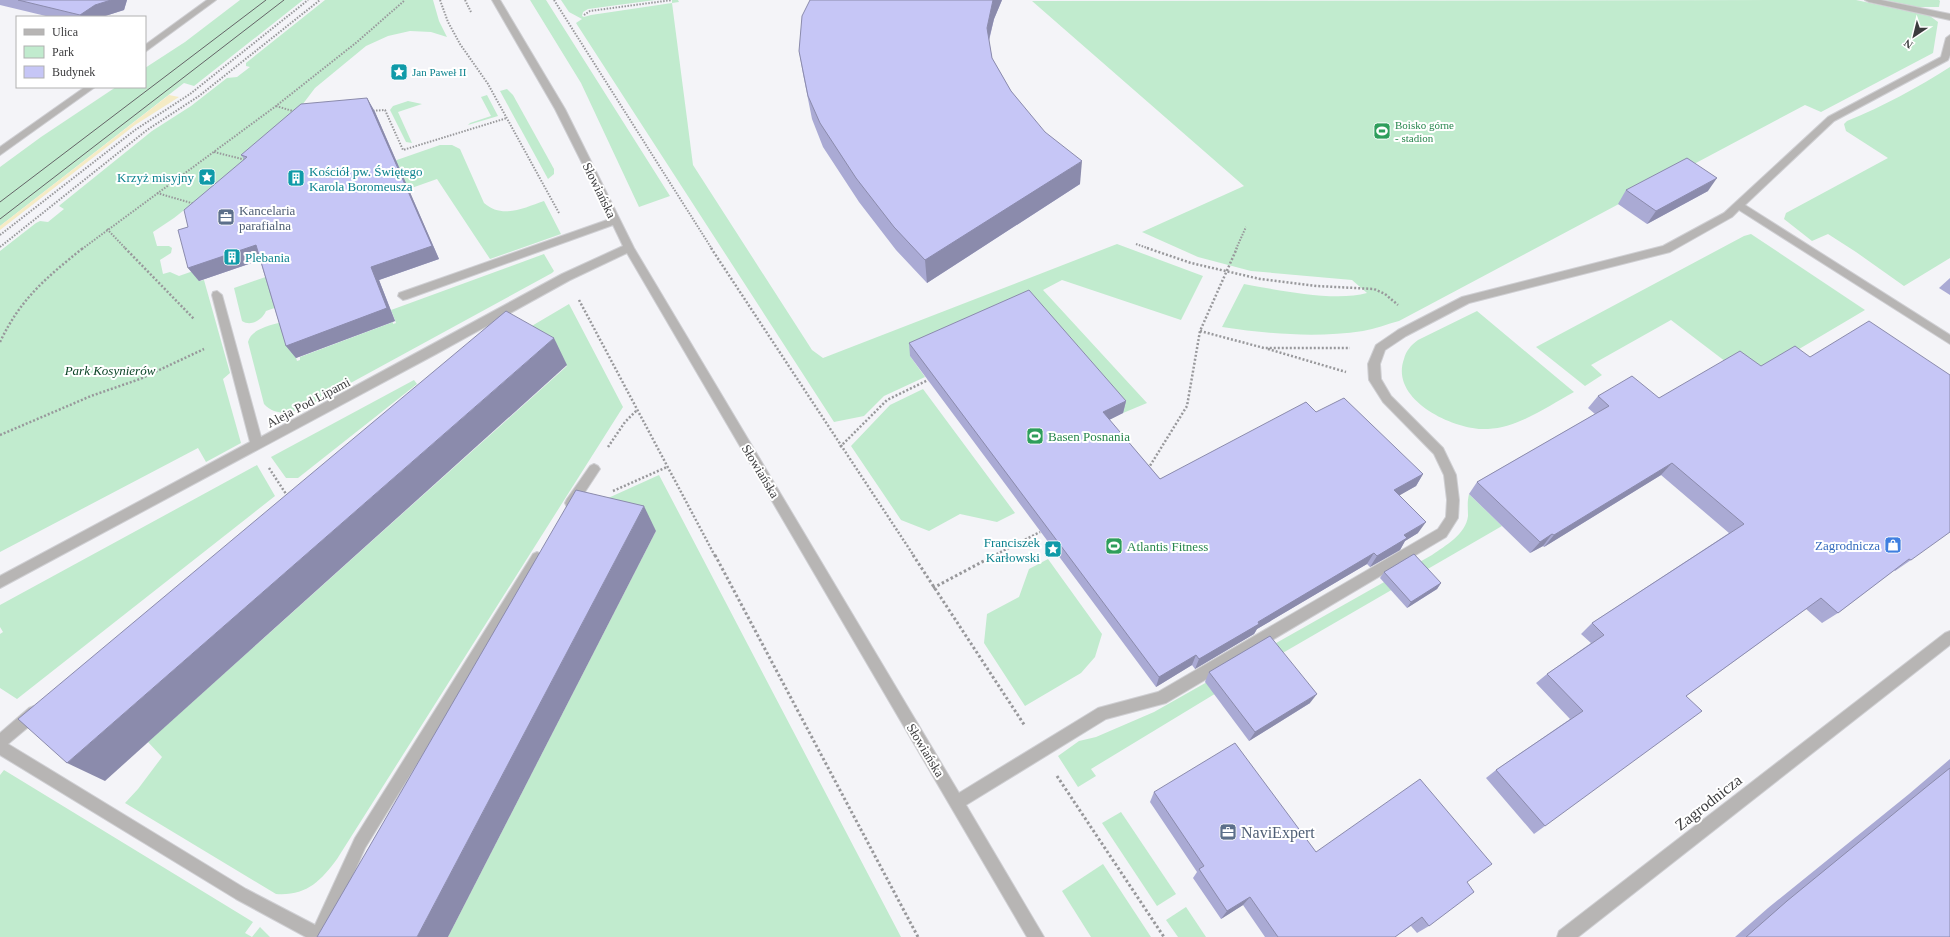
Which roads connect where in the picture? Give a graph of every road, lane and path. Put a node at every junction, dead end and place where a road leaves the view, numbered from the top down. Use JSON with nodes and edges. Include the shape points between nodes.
{"nodes":[{"id":1,"x":212,"y":0,"type":"edge"},
{"id":2,"x":308,"y":0,"type":"edge"},
{"id":3,"x":320,"y":0,"type":"edge"},
{"id":4,"x":405,"y":0,"type":"edge"},
{"id":5,"x":440,"y":0,"type":"edge"},
{"id":6,"x":496,"y":0,"type":"edge"},
{"id":7,"x":554,"y":0,"type":"edge"},
{"id":8,"x":672,"y":0,"type":"edge"},
{"id":9,"x":1869,"y":0,"type":"edge"},
{"id":10,"x":584,"y":15,"type":"dead end"},
{"id":11,"x":1950,"y":17,"type":"edge"},
{"id":12,"x":1950,"y":38,"type":"edge"},
{"id":13,"x":146,"y":48,"type":"edge"},
{"id":14,"x":91,"y":88,"type":"edge"},
{"id":15,"x":276,"y":106,"type":"junction"},
{"id":16,"x":363,"y":111,"type":"edge"},
{"id":17,"x":297,"y":112,"type":"edge"},
{"id":18,"x":507,"y":118,"type":"junction"},
{"id":19,"x":0,"y":152,"type":"edge"},
{"id":20,"x":214,"y":152,"type":"junction"},
{"id":21,"x":245,"y":166,"type":"edge"},
{"id":22,"x":157,"y":193,"type":"junction"},
{"id":23,"x":201,"y":205,"type":"edge"},
{"id":24,"x":1738,"y":205,"type":"junction"},
{"id":25,"x":615,"y":221,"type":"junction"},
{"id":26,"x":1246,"y":227,"type":"dead end"},
{"id":27,"x":107,"y":229,"type":"junction"},
{"id":28,"x":0,"y":235,"type":"edge"},
{"id":29,"x":571,"y":236,"type":"junction"},
{"id":30,"x":1136,"y":244,"type":"dead end"},
{"id":31,"x":0,"y":247,"type":"edge"},
{"id":32,"x":629,"y":248,"type":"junction"},
{"id":33,"x":1226,"y":272,"type":"junction"},
{"id":34,"x":566,"y":277,"type":"junction"},
{"id":35,"x":1385,"y":294,"type":"dead end"},
{"id":36,"x":217,"y":295,"type":"dead end"},
{"id":37,"x":403,"y":296,"type":"dead end"},
{"id":38,"x":1200,"y":331,"type":"junction"},
{"id":39,"x":228,"y":338,"type":"junction"},
{"id":40,"x":1950,"y":340,"type":"edge"},
{"id":41,"x":0,"y":342,"type":"edge"},
{"id":42,"x":217,"y":342,"type":"junction"},
{"id":43,"x":1264,"y":348,"type":"junction"},
{"id":44,"x":1380,"y":348,"type":"junction"},
{"id":45,"x":928,"y":380,"type":"edge"},
{"id":46,"x":1375,"y":380,"type":"junction"},
{"id":47,"x":637,"y":410,"type":"junction"},
{"id":48,"x":625,"y":422,"type":"dead end"},
{"id":49,"x":0,"y":435,"type":"edge"},
{"id":50,"x":257,"y":445,"type":"junction"},
{"id":51,"x":840,"y":447,"type":"junction"},
{"id":52,"x":265,"y":461,"type":"dead end"},
{"id":53,"x":667,"y":467,"type":"junction"},
{"id":54,"x":594,"y":469,"type":"dead end"},
{"id":55,"x":1148,"y":470,"type":"edge"},
{"id":56,"x":617,"y":489,"type":"dead end"},
{"id":57,"x":289,"y":500,"type":"edge"},
{"id":58,"x":565,"y":512,"type":"edge"},
{"id":59,"x":1040,"y":532,"type":"edge"},
{"id":60,"x":544,"y":546,"type":"edge"},
{"id":61,"x":0,"y":582,"type":"edge"},
{"id":62,"x":933,"y":588,"type":"junction"},
{"id":63,"x":1950,"y":637,"type":"edge"},
{"id":64,"x":41,"y":707,"type":"edge"},
{"id":65,"x":0,"y":742,"type":"edge"},
{"id":66,"x":0,"y":747,"type":"edge"},
{"id":67,"x":1041,"y":751,"type":"junction"},
{"id":68,"x":957,"y":802,"type":"junction"},
{"id":69,"x":318,"y":936,"type":"edge"},
{"id":70,"x":918,"y":937,"type":"edge"},
{"id":71,"x":1036,"y":937,"type":"edge"},
{"id":72,"x":1164,"y":937,"type":"edge"},
{"id":73,"x":1565,"y":937,"type":"edge"}],
"edges":[{"from":1,"to":13,"type":"street"},
{"from":2,"to":28,"type":"path","via":[[190,94],[135,130]]},
{"from":3,"to":31,"type":"path","via":[[192,101],[147,130]]},
{"from":4,"to":15,"type":"path"},
{"from":5,"to":18,"type":"path","via":[[445,18]]},
{"from":6,"to":25,"type":"street","name":"Słowiańska","via":[[560,109]]},
{"from":7,"to":51,"type":"path","via":[[675,193]]},
{"from":8,"to":10,"type":"path","via":[[590,11]]},
{"from":9,"to":11,"type":"street"},
{"from":12,"to":24,"type":"street","via":[[1945,58],[1831,119]]},
{"from":14,"to":19,"type":"street"},
{"from":15,"to":17,"type":"path"},
{"from":15,"to":20,"type":"path"},
{"from":16,"to":18,"type":"path","via":[[384,110],[403,150]]},
{"from":18,"to":29,"type":"path"},
{"from":20,"to":21,"type":"path","via":[[250,161]]},
{"from":20,"to":22,"type":"path"},
{"from":22,"to":23,"type":"path"},
{"from":22,"to":27,"type":"path"},
{"from":24,"to":40,"type":"street"},
{"from":24,"to":44,"type":"street","via":[[1728,215],[1666,249],[1466,300],[1402,333]]},
{"from":25,"to":29,"type":"street"},
{"from":25,"to":32,"type":"street","name":"Słowiańska"},
{"from":26,"to":33,"type":"path"},
{"from":27,"to":41,"type":"path","via":[[52,273],[27,298],[11,320]]},
{"from":27,"to":42,"type":"path"},
{"from":29,"to":37,"type":"street"},
{"from":30,"to":33,"type":"path"},
{"from":32,"to":34,"type":"street","name":"Aleja Pod Lipami"},
{"from":32,"to":68,"type":"street","name":"Słowiańska"},
{"from":33,"to":35,"type":"path","via":[[1317,286],[1374,289]]},
{"from":33,"to":38,"type":"path"},
{"from":34,"to":47,"type":"path"},
{"from":34,"to":50,"type":"street","name":"Aleja Pod Lipami"},
{"from":36,"to":39,"type":"street"},
{"from":38,"to":43,"type":"path"},
{"from":38,"to":55,"type":"path","via":[[1187,406]]},
{"from":39,"to":42,"type":"path"},
{"from":39,"to":50,"type":"street"},
{"from":42,"to":49,"type":"path","via":[[140,379],[91,396]]},
{"from":43,"to":44,"type":"path"},
{"from":43,"to":46,"type":"path"},
{"from":44,"to":46,"type":"street","via":[[1374,364]]},
{"from":45,"to":51,"type":"path","via":[[887,400]]},
{"from":46,"to":67,"type":"street","via":[[1387,399],[1439,451],[1450,475],[1452,518],[1442,533],[1161,698],[1103,713]]},
{"from":47,"to":48,"type":"path"},
{"from":47,"to":53,"type":"path"},
{"from":50,"to":61,"type":"street","name":"Aleja Pod Lipami"},
{"from":51,"to":62,"type":"path"},
{"from":52,"to":57,"type":"path"},
{"from":53,"to":56,"type":"path"},
{"from":53,"to":70,"type":"path"},
{"from":54,"to":58,"type":"street"},
{"from":59,"to":62,"type":"path"},
{"from":60,"to":69,"type":"street","via":[[360,843]]},
{"from":62,"to":67,"type":"path"},
{"from":63,"to":73,"type":"street","name":"Zagrodnicza"},
{"from":64,"to":65,"type":"street"},
{"from":66,"to":69,"type":"street","via":[[241,894]]},
{"from":67,"to":68,"type":"street"},
{"from":67,"to":72,"type":"path"},
{"from":68,"to":71,"type":"street","name":"Słowiańska"}]}
